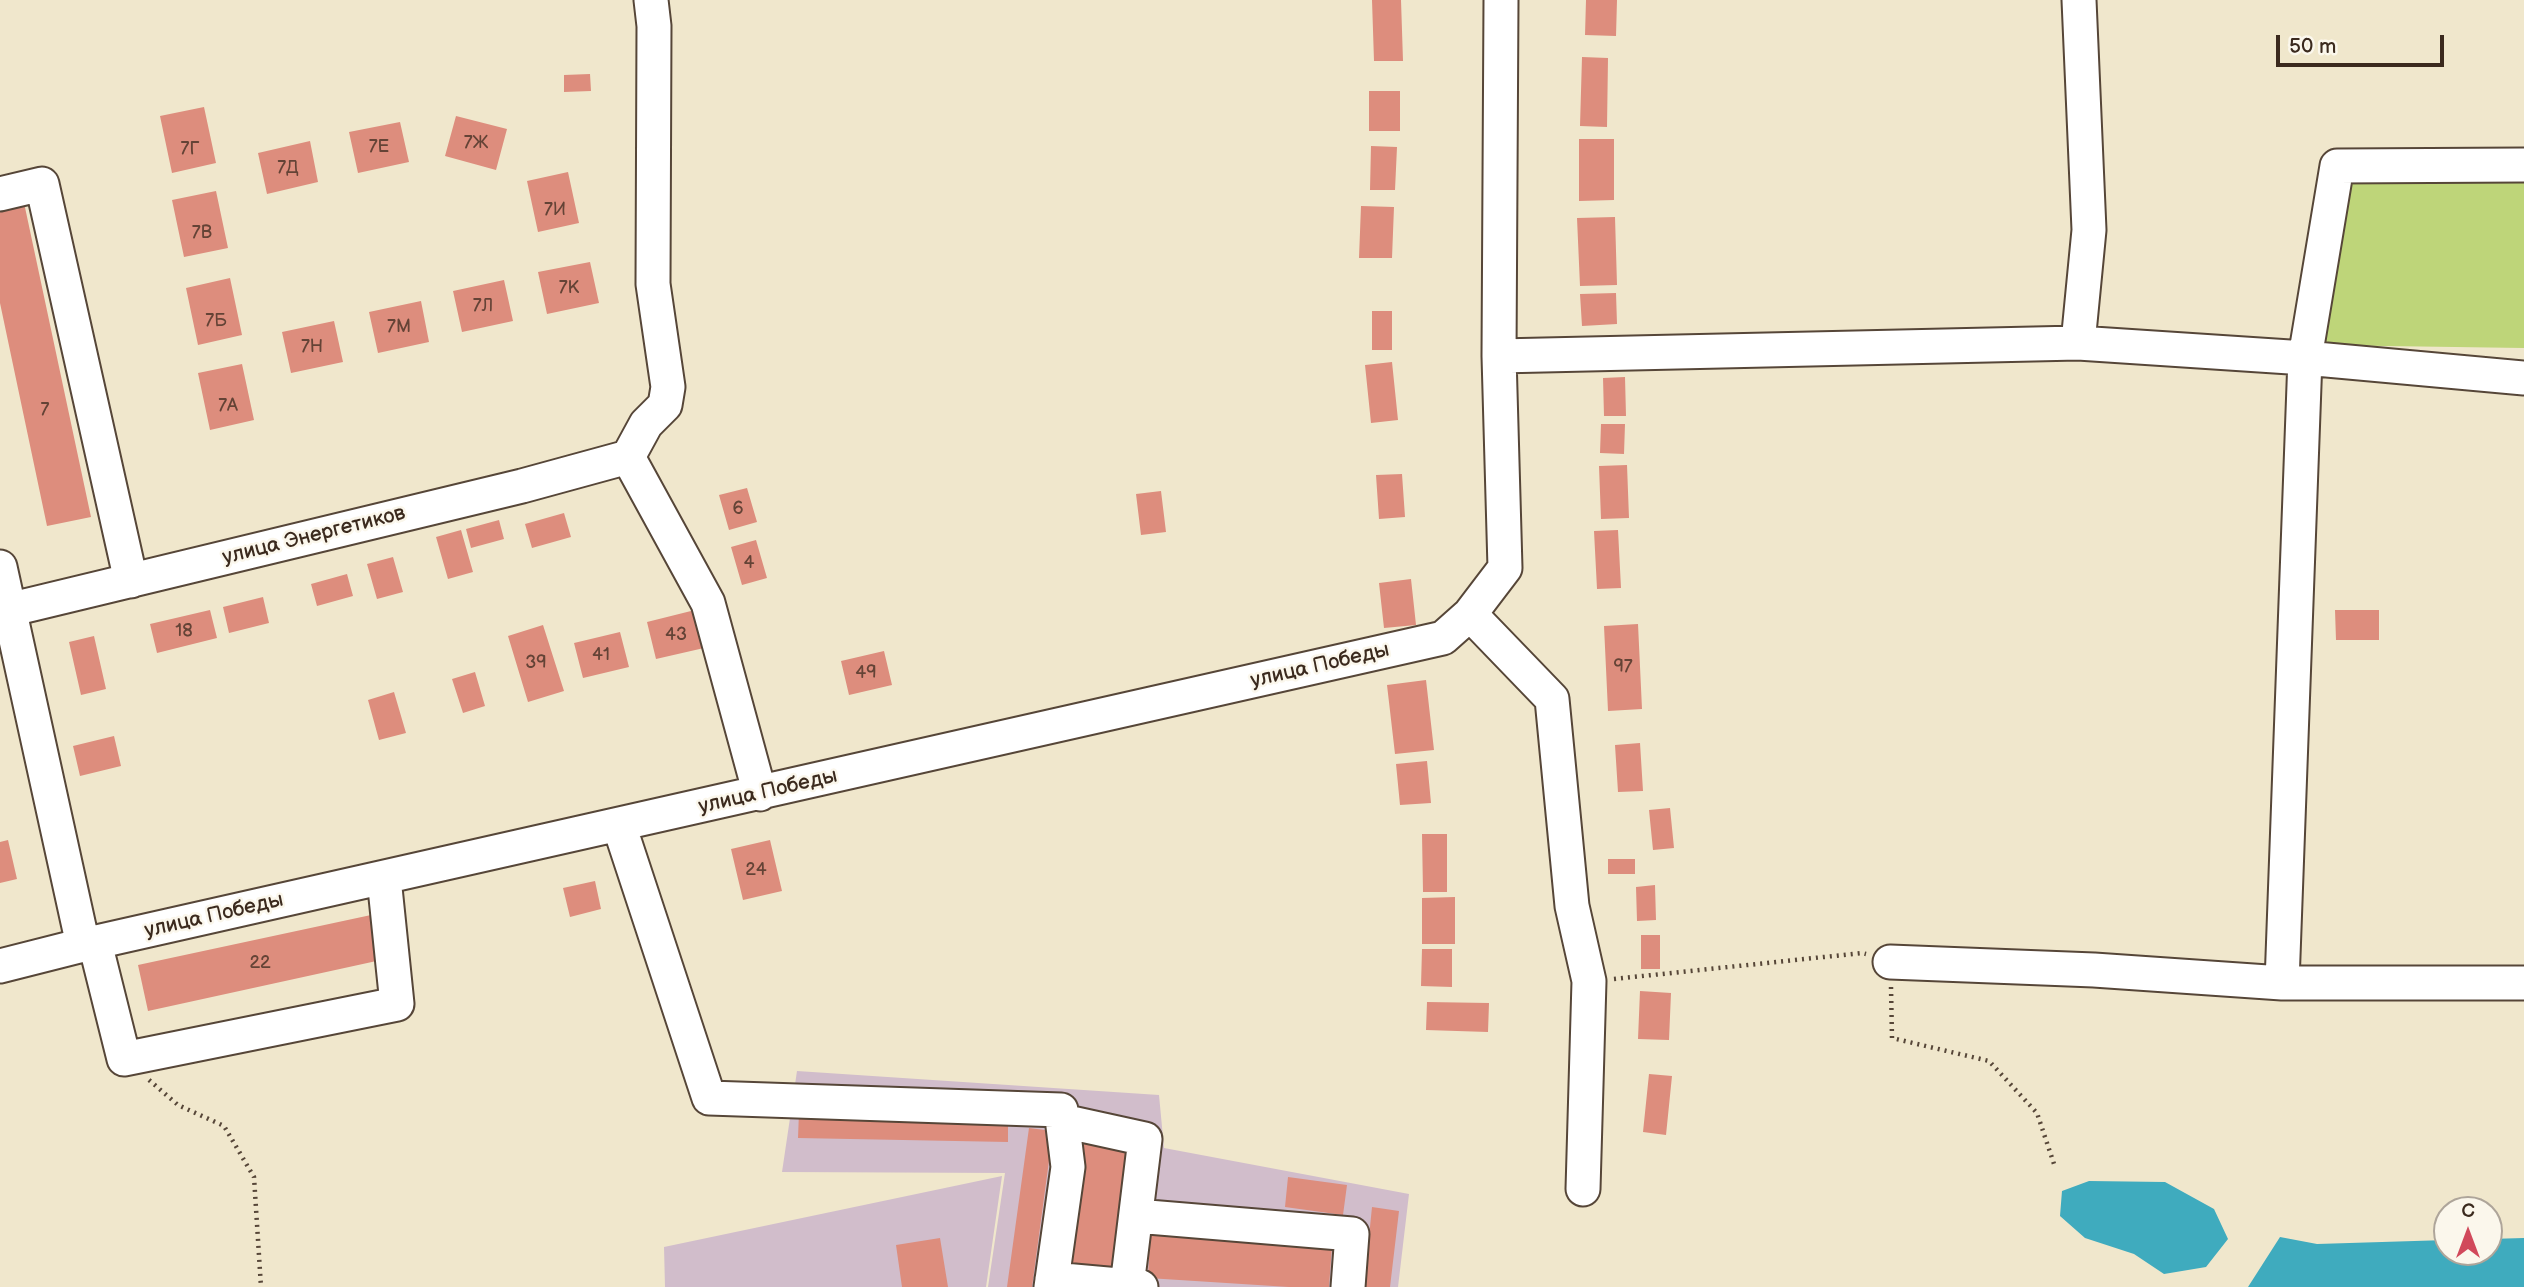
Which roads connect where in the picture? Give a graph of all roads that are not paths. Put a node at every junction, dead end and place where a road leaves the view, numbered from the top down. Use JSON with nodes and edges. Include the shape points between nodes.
{"nodes":[{"id":1,"x":651,"y":0,"type":"edge"},
{"id":2,"x":1501,"y":0,"type":"edge"},
{"id":3,"x":2079,"y":0,"type":"edge"},
{"id":4,"x":2524,"y":164,"type":"edge"},
{"id":5,"x":0,"y":194,"type":"edge"},
{"id":6,"x":2078,"y":343,"type":"junction"},
{"id":7,"x":1499,"y":356,"type":"junction"},
{"id":8,"x":2305,"y":358,"type":"junction"},
{"id":9,"x":2524,"y":378,"type":"edge"},
{"id":10,"x":628,"y":457,"type":"junction"},
{"id":11,"x":0,"y":567,"type":"edge"},
{"id":12,"x":131,"y":581,"type":"junction"},
{"id":13,"x":5,"y":611,"type":"edge"},
{"id":14,"x":1470,"y":614,"type":"junction"},
{"id":15,"x":760,"y":793,"type":"junction"},
{"id":16,"x":619,"y":825,"type":"junction"},
{"id":17,"x":384,"y":878,"type":"junction"},
{"id":18,"x":89,"y":944,"type":"junction"},
{"id":19,"x":1890,"y":962,"type":"road end"},
{"id":20,"x":0,"y":966,"type":"edge"},
{"id":21,"x":2282,"y":982,"type":"junction"},
{"id":22,"x":2524,"y":984,"type":"edge"},
{"id":23,"x":1063,"y":1121,"type":"junction"},
{"id":24,"x":1583,"y":1189,"type":"dead end"},
{"id":25,"x":1136,"y":1216,"type":"junction"},
{"id":26,"x":1051,"y":1283,"type":"edge"},
{"id":27,"x":1134,"y":1286,"type":"edge"},
{"id":28,"x":1348,"y":1287,"type":"edge"}],
"edges":[{"from":1,"to":10,"type":"street","via":[[653,284],[668,387],[665,405],[646,425]]},
{"from":2,"to":7,"type":"street"},
{"from":3,"to":6,"type":"street","via":[[2089,230]]},
{"from":4,"to":8,"type":"street","via":[[2337,166]]},
{"from":5,"to":12,"type":"street","via":[[42,184]]},
{"from":6,"to":7,"type":"street"},
{"from":6,"to":8,"type":"street"},
{"from":7,"to":14,"type":"street","name":"улица Победы","via":[[1505,568]]},
{"from":8,"to":9,"type":"street"},
{"from":8,"to":21,"type":"street"},
{"from":10,"to":12,"type":"street","name":"улица Энергетиков"},
{"from":10,"to":15,"type":"street","via":[[709,603]]},
{"from":11,"to":13,"type":"street"},
{"from":12,"to":13,"type":"street","name":"улица Энергетиков"},
{"from":13,"to":18,"type":"street"},
{"from":14,"to":15,"type":"street","name":"улица Победы","via":[[1443,638]]},
{"from":14,"to":24,"type":"street","via":[[1552,699],[1572,906],[1589,981]]},
{"from":15,"to":16,"type":"street","name":"улица Победы"},
{"from":16,"to":17,"type":"street","name":"улица Победы"},
{"from":16,"to":23,"type":"street","via":[[709,1098],[1061,1110]]},
{"from":17,"to":18,"type":"street","name":"улица Победы"},
{"from":17,"to":18,"type":"street","via":[[397,1004],[124,1059]]},
{"from":18,"to":20,"type":"street","name":"улица Победы"},
{"from":19,"to":21,"type":"street"},
{"from":21,"to":22,"type":"street"},
{"from":23,"to":25,"type":"street","via":[[1145,1139]]},
{"from":23,"to":26,"type":"street","via":[[1068,1167]]},
{"from":25,"to":27,"type":"street"},
{"from":25,"to":28,"type":"street","via":[[1352,1234]]},
{"from":26,"to":27,"type":"street"}]}
